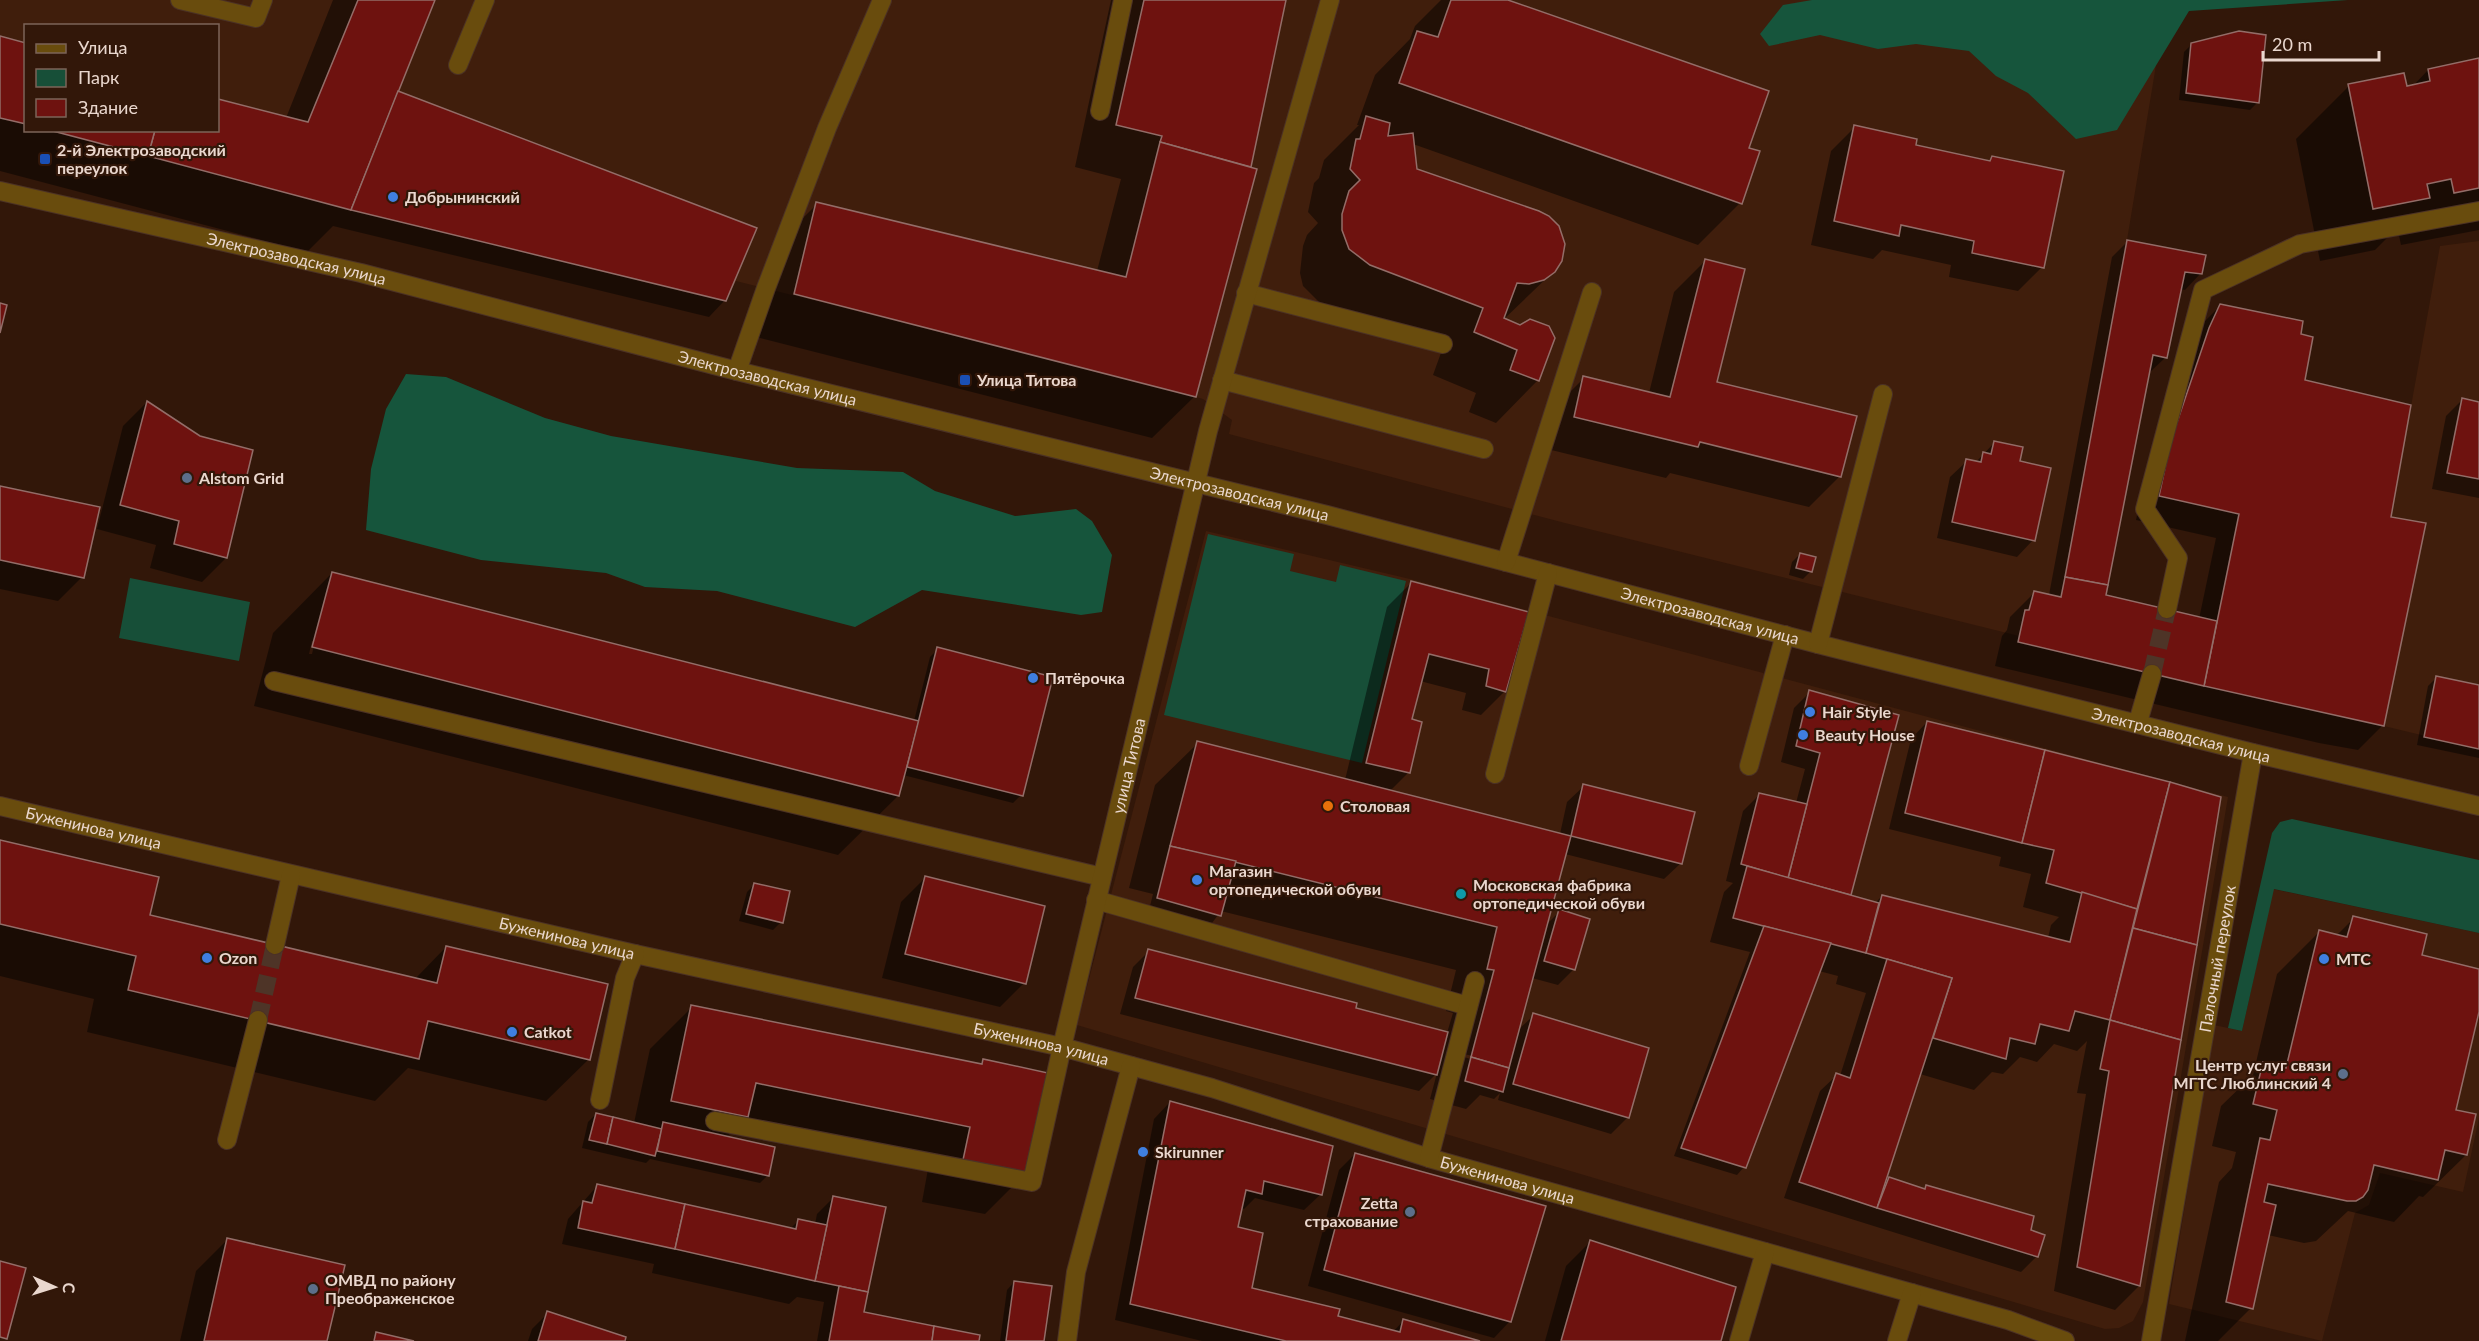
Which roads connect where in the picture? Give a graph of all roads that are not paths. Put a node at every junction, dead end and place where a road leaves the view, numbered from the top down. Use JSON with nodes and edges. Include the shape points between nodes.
{"nodes":[{"id":1,"x":180,"y":0,"type":"edge"},
{"id":2,"x":264,"y":0,"type":"edge"},
{"id":3,"x":485,"y":0,"type":"edge"},
{"id":4,"x":882,"y":0,"type":"edge"},
{"id":5,"x":1124,"y":0,"type":"edge"},
{"id":6,"x":1330,"y":0,"type":"edge"},
{"id":7,"x":458,"y":65,"type":"dead end"},
{"id":8,"x":1100,"y":111,"type":"dead end"},
{"id":9,"x":0,"y":191,"type":"edge"},
{"id":10,"x":2479,"y":211,"type":"edge"},
{"id":11,"x":1592,"y":292,"type":"dead end"},
{"id":12,"x":1246,"y":293,"type":"junction"},
{"id":13,"x":1443,"y":344,"type":"dead end"},
{"id":14,"x":737,"y":371,"type":"junction"},
{"id":15,"x":1222,"y":380,"type":"junction"},
{"id":16,"x":1883,"y":394,"type":"dead end"},
{"id":17,"x":1484,"y":448,"type":"dead end"},
{"id":18,"x":1195,"y":483,"type":"junction"},
{"id":19,"x":1506,"y":562,"type":"junction"},
{"id":20,"x":1548,"y":573,"type":"junction"},
{"id":21,"x":2167,"y":609,"type":"tunnel mouth"},
{"id":22,"x":1785,"y":635,"type":"junction"},
{"id":23,"x":1818,"y":644,"type":"junction"},
{"id":24,"x":2152,"y":674,"type":"tunnel mouth"},
{"id":25,"x":274,"y":681,"type":"dead end"},
{"id":26,"x":2138,"y":722,"type":"junction"},
{"id":27,"x":2253,"y":753,"type":"junction"},
{"id":28,"x":1749,"y":766,"type":"dead end"},
{"id":29,"x":1495,"y":774,"type":"dead end"},
{"id":30,"x":0,"y":806,"type":"edge"},
{"id":31,"x":2479,"y":806,"type":"edge"},
{"id":32,"x":291,"y":875,"type":"junction"},
{"id":33,"x":1102,"y":877,"type":"junction"},
{"id":34,"x":1096,"y":900,"type":"junction"},
{"id":35,"x":275,"y":945,"type":"tunnel mouth"},
{"id":36,"x":635,"y":954,"type":"junction"},
{"id":37,"x":1475,"y":981,"type":"dead end"},
{"id":38,"x":1468,"y":1006,"type":"junction"},
{"id":39,"x":258,"y":1020,"type":"tunnel mouth"},
{"id":40,"x":1062,"y":1047,"type":"junction"},
{"id":41,"x":1131,"y":1066,"type":"junction"},
{"id":42,"x":600,"y":1100,"type":"dead end"},
{"id":43,"x":715,"y":1121,"type":"dead end"},
{"id":44,"x":226,"y":1140,"type":"dead end"},
{"id":45,"x":1429,"y":1158,"type":"junction"},
{"id":46,"x":1765,"y":1252,"type":"junction"},
{"id":47,"x":1912,"y":1293,"type":"junction"},
{"id":48,"x":1066,"y":1341,"type":"edge"},
{"id":49,"x":1739,"y":1341,"type":"edge"},
{"id":50,"x":1897,"y":1341,"type":"edge"},
{"id":51,"x":2065,"y":1341,"type":"edge"},
{"id":52,"x":2151,"y":1341,"type":"edge"}],
"edges":[{"from":1,"to":2,"type":"street","via":[[256,18]]},
{"from":3,"to":7,"type":"street"},
{"from":4,"to":14,"type":"street","via":[[827,128]]},
{"from":5,"to":8,"type":"street"},
{"from":6,"to":12,"type":"street","name":"улица Титова"},
{"from":9,"to":14,"type":"street","name":"Электрозаводская улица","via":[[315,261]]},
{"from":10,"to":21,"type":"street","via":[[2300,244],[2203,290],[2145,509],[2178,558]]},
{"from":11,"to":19,"type":"street"},
{"from":12,"to":13,"type":"street"},
{"from":12,"to":15,"type":"street","name":"улица Титова"},
{"from":14,"to":18,"type":"street","name":"Электрозаводская улица"},
{"from":15,"to":17,"type":"street"},
{"from":15,"to":18,"type":"street","name":"улица Титова"},
{"from":16,"to":23,"type":"street"},
{"from":18,"to":19,"type":"street","name":"Электрозаводская улица"},
{"from":18,"to":33,"type":"street","name":"улица Титова"},
{"from":19,"to":20,"type":"street","name":"Электрозаводская улица"},
{"from":20,"to":22,"type":"street","name":"Электрозаводская улица"},
{"from":20,"to":29,"type":"street"},
{"from":22,"to":23,"type":"street","name":"Электрозаводская улица"},
{"from":22,"to":28,"type":"street"},
{"from":23,"to":26,"type":"street","name":"Электрозаводская улица"},
{"from":24,"to":26,"type":"street"},
{"from":25,"to":33,"type":"street"},
{"from":26,"to":27,"type":"street","name":"Электрозаводская улица"},
{"from":27,"to":31,"type":"street","name":"Электрозаводская улица"},
{"from":27,"to":52,"type":"street","name":"Палочный переулок"},
{"from":30,"to":32,"type":"street","name":"Буженинова улица"},
{"from":32,"to":35,"type":"street"},
{"from":32,"to":36,"type":"street","name":"Буженинова улица"},
{"from":33,"to":34,"type":"street","name":"улица Титова"},
{"from":34,"to":38,"type":"street"},
{"from":34,"to":40,"type":"street","name":"улица Титова"},
{"from":36,"to":40,"type":"street","name":"Буженинова улица"},
{"from":36,"to":42,"type":"street","via":[[625,978]]},
{"from":37,"to":38,"type":"street"},
{"from":38,"to":45,"type":"street"},
{"from":39,"to":44,"type":"street"},
{"from":40,"to":41,"type":"street","name":"Буженинова улица"},
{"from":40,"to":43,"type":"street","name":"улица Титова","via":[[1032,1182]]},
{"from":41,"to":45,"type":"street","name":"Буженинова улица"},
{"from":41,"to":48,"type":"street","via":[[1076,1272]]},
{"from":45,"to":46,"type":"street","name":"Буженинова улица"},
{"from":46,"to":47,"type":"street","name":"Буженинова улица"},
{"from":46,"to":49,"type":"street"},
{"from":47,"to":50,"type":"street"},
{"from":47,"to":51,"type":"street","name":"Буженинова улица"}]}
